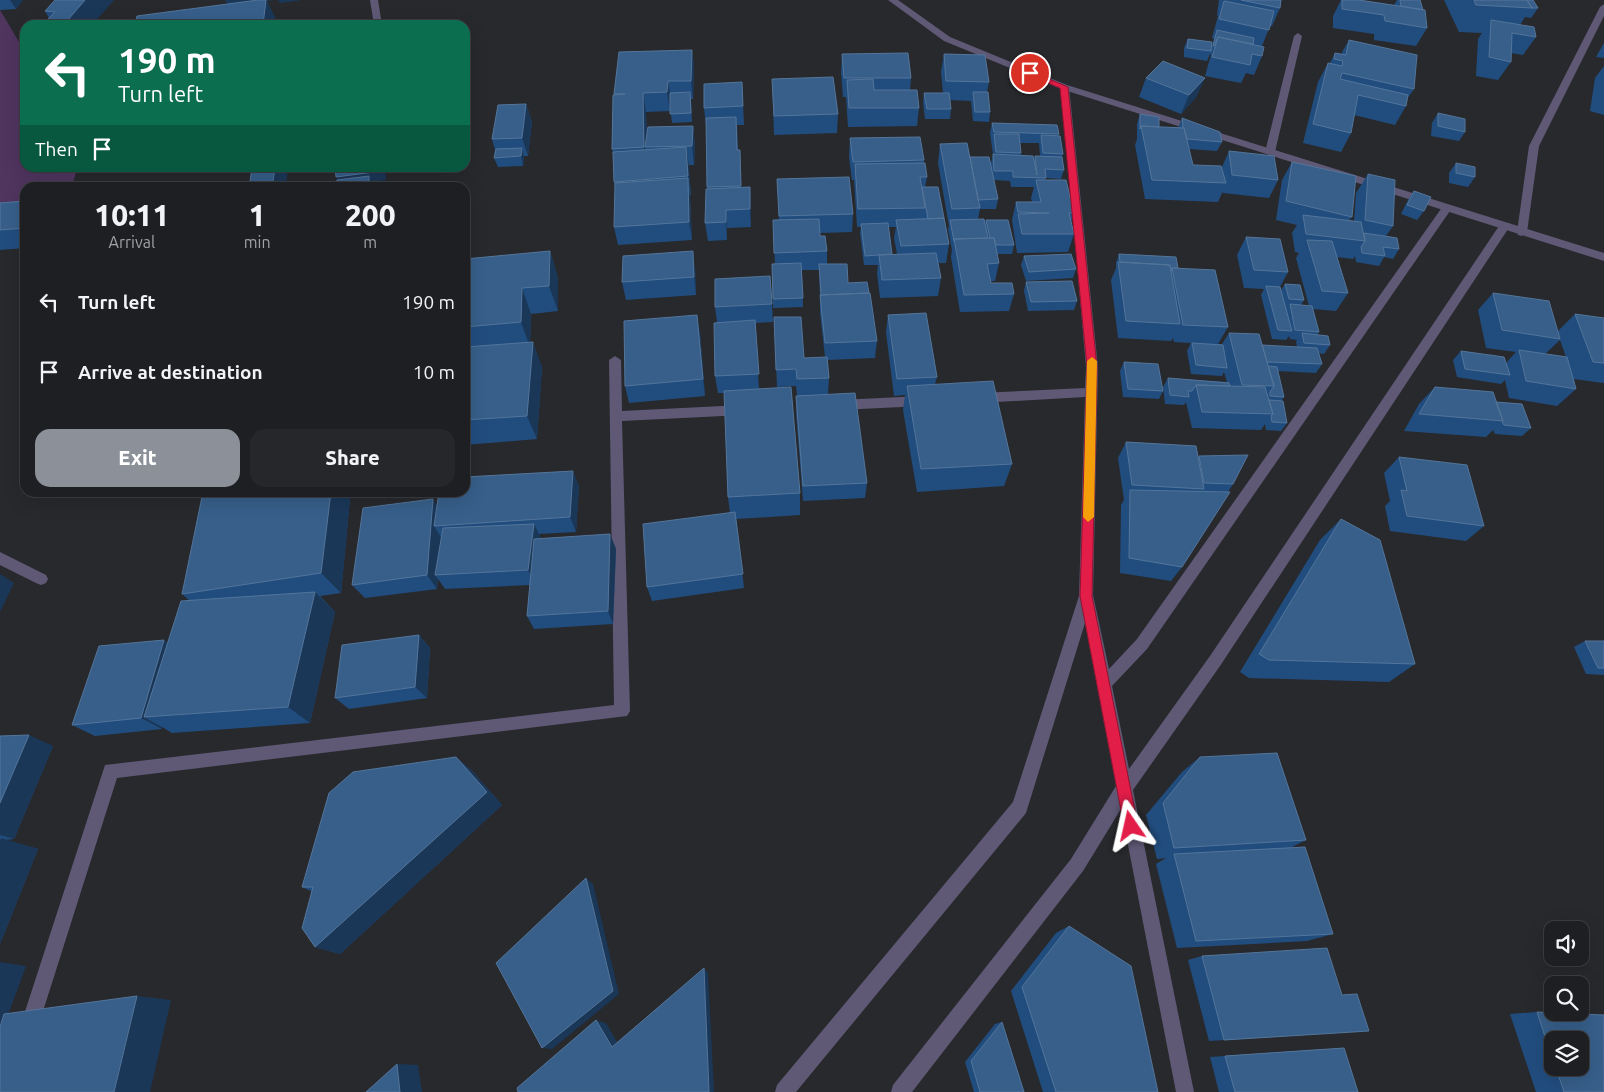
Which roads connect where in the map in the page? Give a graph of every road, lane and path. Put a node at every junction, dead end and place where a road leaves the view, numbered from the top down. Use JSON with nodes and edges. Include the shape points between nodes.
{"nodes":[{"id":1,"x":374,"y":0,"type":"edge"},
{"id":2,"x":894,"y":0,"type":"edge"},
{"id":3,"x":1604,"y":7,"type":"edge"},
{"id":4,"x":377,"y":20,"type":"edge"},
{"id":5,"x":1298,"y":36,"type":"dead end"},
{"id":6,"x":1064,"y":87,"type":"junction"},
{"id":7,"x":1270,"y":152,"type":"junction"},
{"id":8,"x":1447,"y":208,"type":"junction"},
{"id":9,"x":1505,"y":226,"type":"junction"},
{"id":10,"x":1522,"y":232,"type":"junction"},
{"id":11,"x":1604,"y":257,"type":"edge"},
{"id":12,"x":615,"y":360,"type":"dead end"},
{"id":13,"x":1091,"y":392,"type":"junction"},
{"id":14,"x":963,"y":398,"type":"edge"},
{"id":15,"x":933,"y":400,"type":"edge"},
{"id":16,"x":824,"y":406,"type":"edge"},
{"id":17,"x":755,"y":409,"type":"edge"},
{"id":18,"x":616,"y":416,"type":"junction"},
{"id":19,"x":0,"y":558,"type":"edge"},
{"id":20,"x":41,"y":579,"type":"dead end"},
{"id":21,"x":1086,"y":596,"type":"junction"},
{"id":22,"x":1104,"y":684,"type":"junction"},
{"id":23,"x":1124,"y":789,"type":"junction"},
{"id":24,"x":24,"y":1045,"type":"edge"},
{"id":25,"x":784,"y":1092,"type":"edge"},
{"id":26,"x":900,"y":1092,"type":"edge"},
{"id":27,"x":1185,"y":1092,"type":"edge"}],
"edges":[{"from":1,"to":4,"type":"street"},
{"from":2,"to":6,"type":"street","via":[[948,39]]},
{"from":3,"to":10,"type":"street","via":[[1534,146]]},
{"from":5,"to":7,"type":"street"},
{"from":6,"to":7,"type":"street"},
{"from":6,"to":13,"type":"street","via":[[1092,367]]},
{"from":7,"to":8,"type":"street"},
{"from":8,"to":9,"type":"street"},
{"from":8,"to":22,"type":"street","via":[[1142,644]]},
{"from":9,"to":10,"type":"street"},
{"from":9,"to":23,"type":"street","via":[[1215,661]]},
{"from":10,"to":11,"type":"street"},
{"from":12,"to":18,"type":"street"},
{"from":13,"to":14,"type":"street"},
{"from":13,"to":21,"type":"street"},
{"from":15,"to":16,"type":"street"},
{"from":17,"to":18,"type":"street"},
{"from":18,"to":24,"type":"street","via":[[622,711],[111,770]]},
{"from":19,"to":20,"type":"street"},
{"from":21,"to":22,"type":"street"},
{"from":21,"to":25,"type":"street","via":[[1020,807]]},
{"from":22,"to":23,"type":"street"},
{"from":23,"to":26,"type":"street","via":[[1076,865]]},
{"from":23,"to":27,"type":"street"}]}
